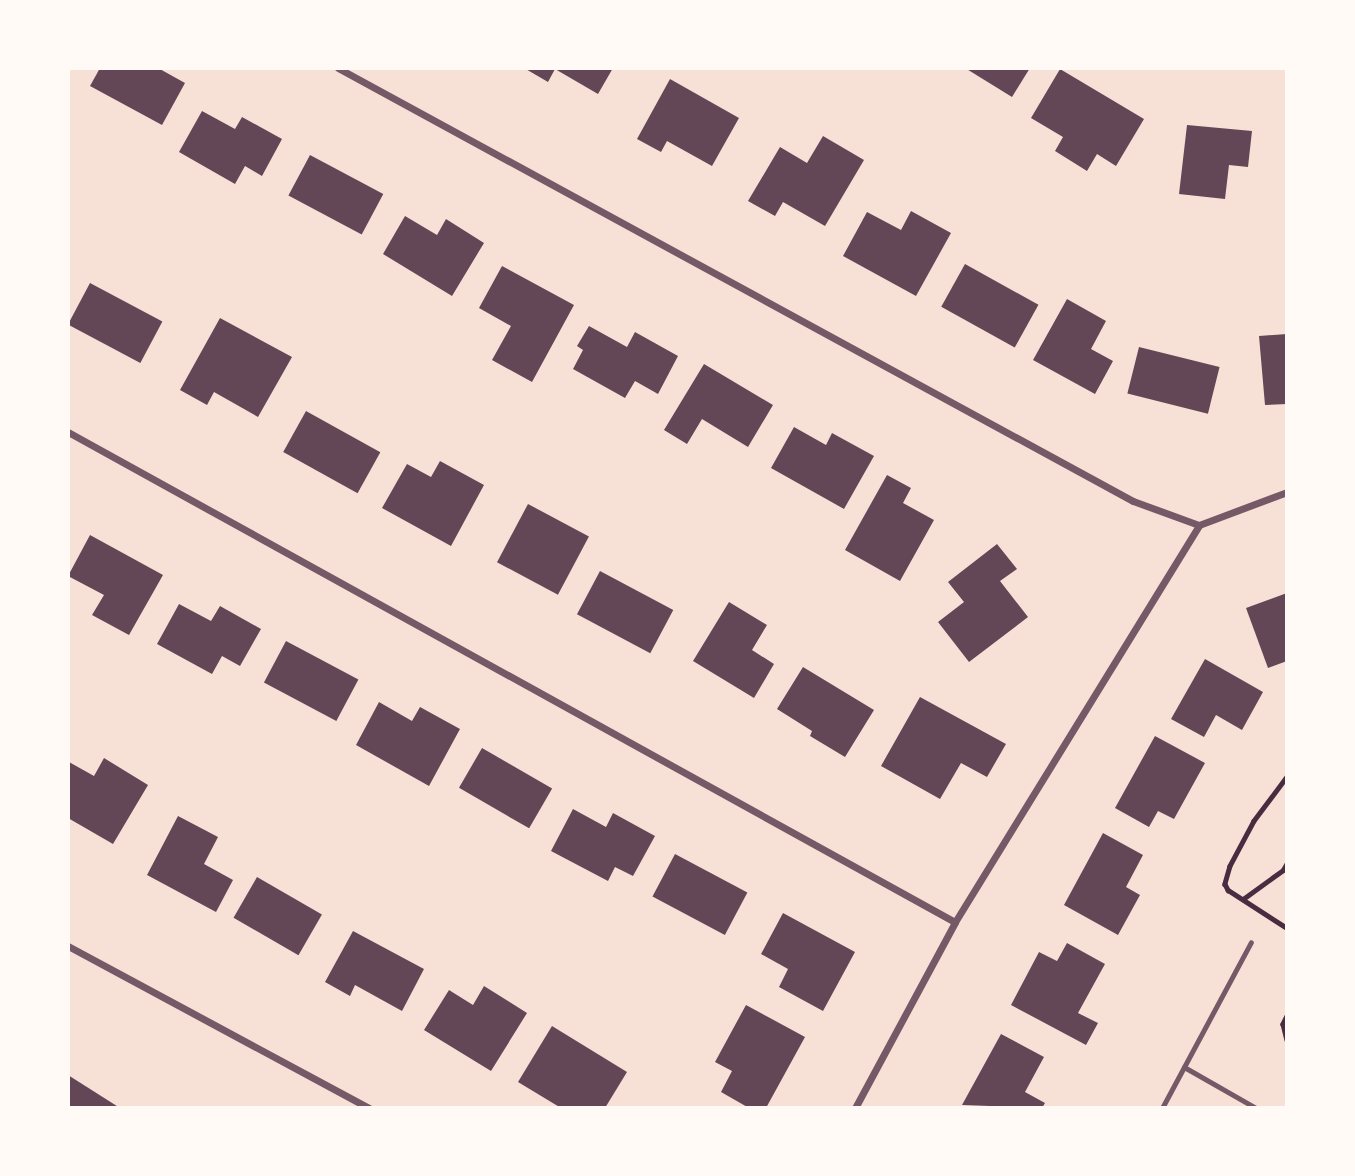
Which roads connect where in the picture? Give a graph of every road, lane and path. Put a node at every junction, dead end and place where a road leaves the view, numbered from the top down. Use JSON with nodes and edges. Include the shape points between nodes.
{"nodes":[{"id":1,"x":338,"y":68,"type":"edge"},
{"id":2,"x":68,"y":432,"type":"edge"},
{"id":3,"x":1287,"y":492,"type":"edge"},
{"id":4,"x":1199,"y":525,"type":"junction"},
{"id":5,"x":1287,"y":777,"type":"edge"},
{"id":6,"x":1287,"y":863,"type":"edge"},
{"id":7,"x":1242,"y":900,"type":"junction"},
{"id":8,"x":955,"y":922,"type":"junction"},
{"id":9,"x":1287,"y":928,"type":"edge"},
{"id":10,"x":1251,"y":942,"type":"dead end"},
{"id":11,"x":68,"y":946,"type":"edge"},
{"id":12,"x":1287,"y":1016,"type":"edge"},
{"id":13,"x":1287,"y":1040,"type":"edge"},
{"id":14,"x":1184,"y":1067,"type":"junction"},
{"id":15,"x":369,"y":1108,"type":"edge"},
{"id":16,"x":855,"y":1108,"type":"edge"},
{"id":17,"x":1162,"y":1108,"type":"edge"},
{"id":18,"x":1256,"y":1108,"type":"edge"}],
"edges":[{"from":1,"to":4,"type":"street","via":[[1133,501]]},
{"from":2,"to":8,"type":"street"},
{"from":3,"to":4,"type":"street"},
{"from":4,"to":8,"type":"street"},
{"from":5,"to":7,"type":"path","via":[[1254,821],[1226,878],[1226,887]]},
{"from":6,"to":7,"type":"path"},
{"from":7,"to":9,"type":"path"},
{"from":8,"to":16,"type":"street"},
{"from":10,"to":14,"type":"lane"},
{"from":11,"to":15,"type":"street"},
{"from":12,"to":13,"type":"path","via":[[1283,1024]]},
{"from":14,"to":17,"type":"lane"},
{"from":14,"to":18,"type":"lane"}]}
